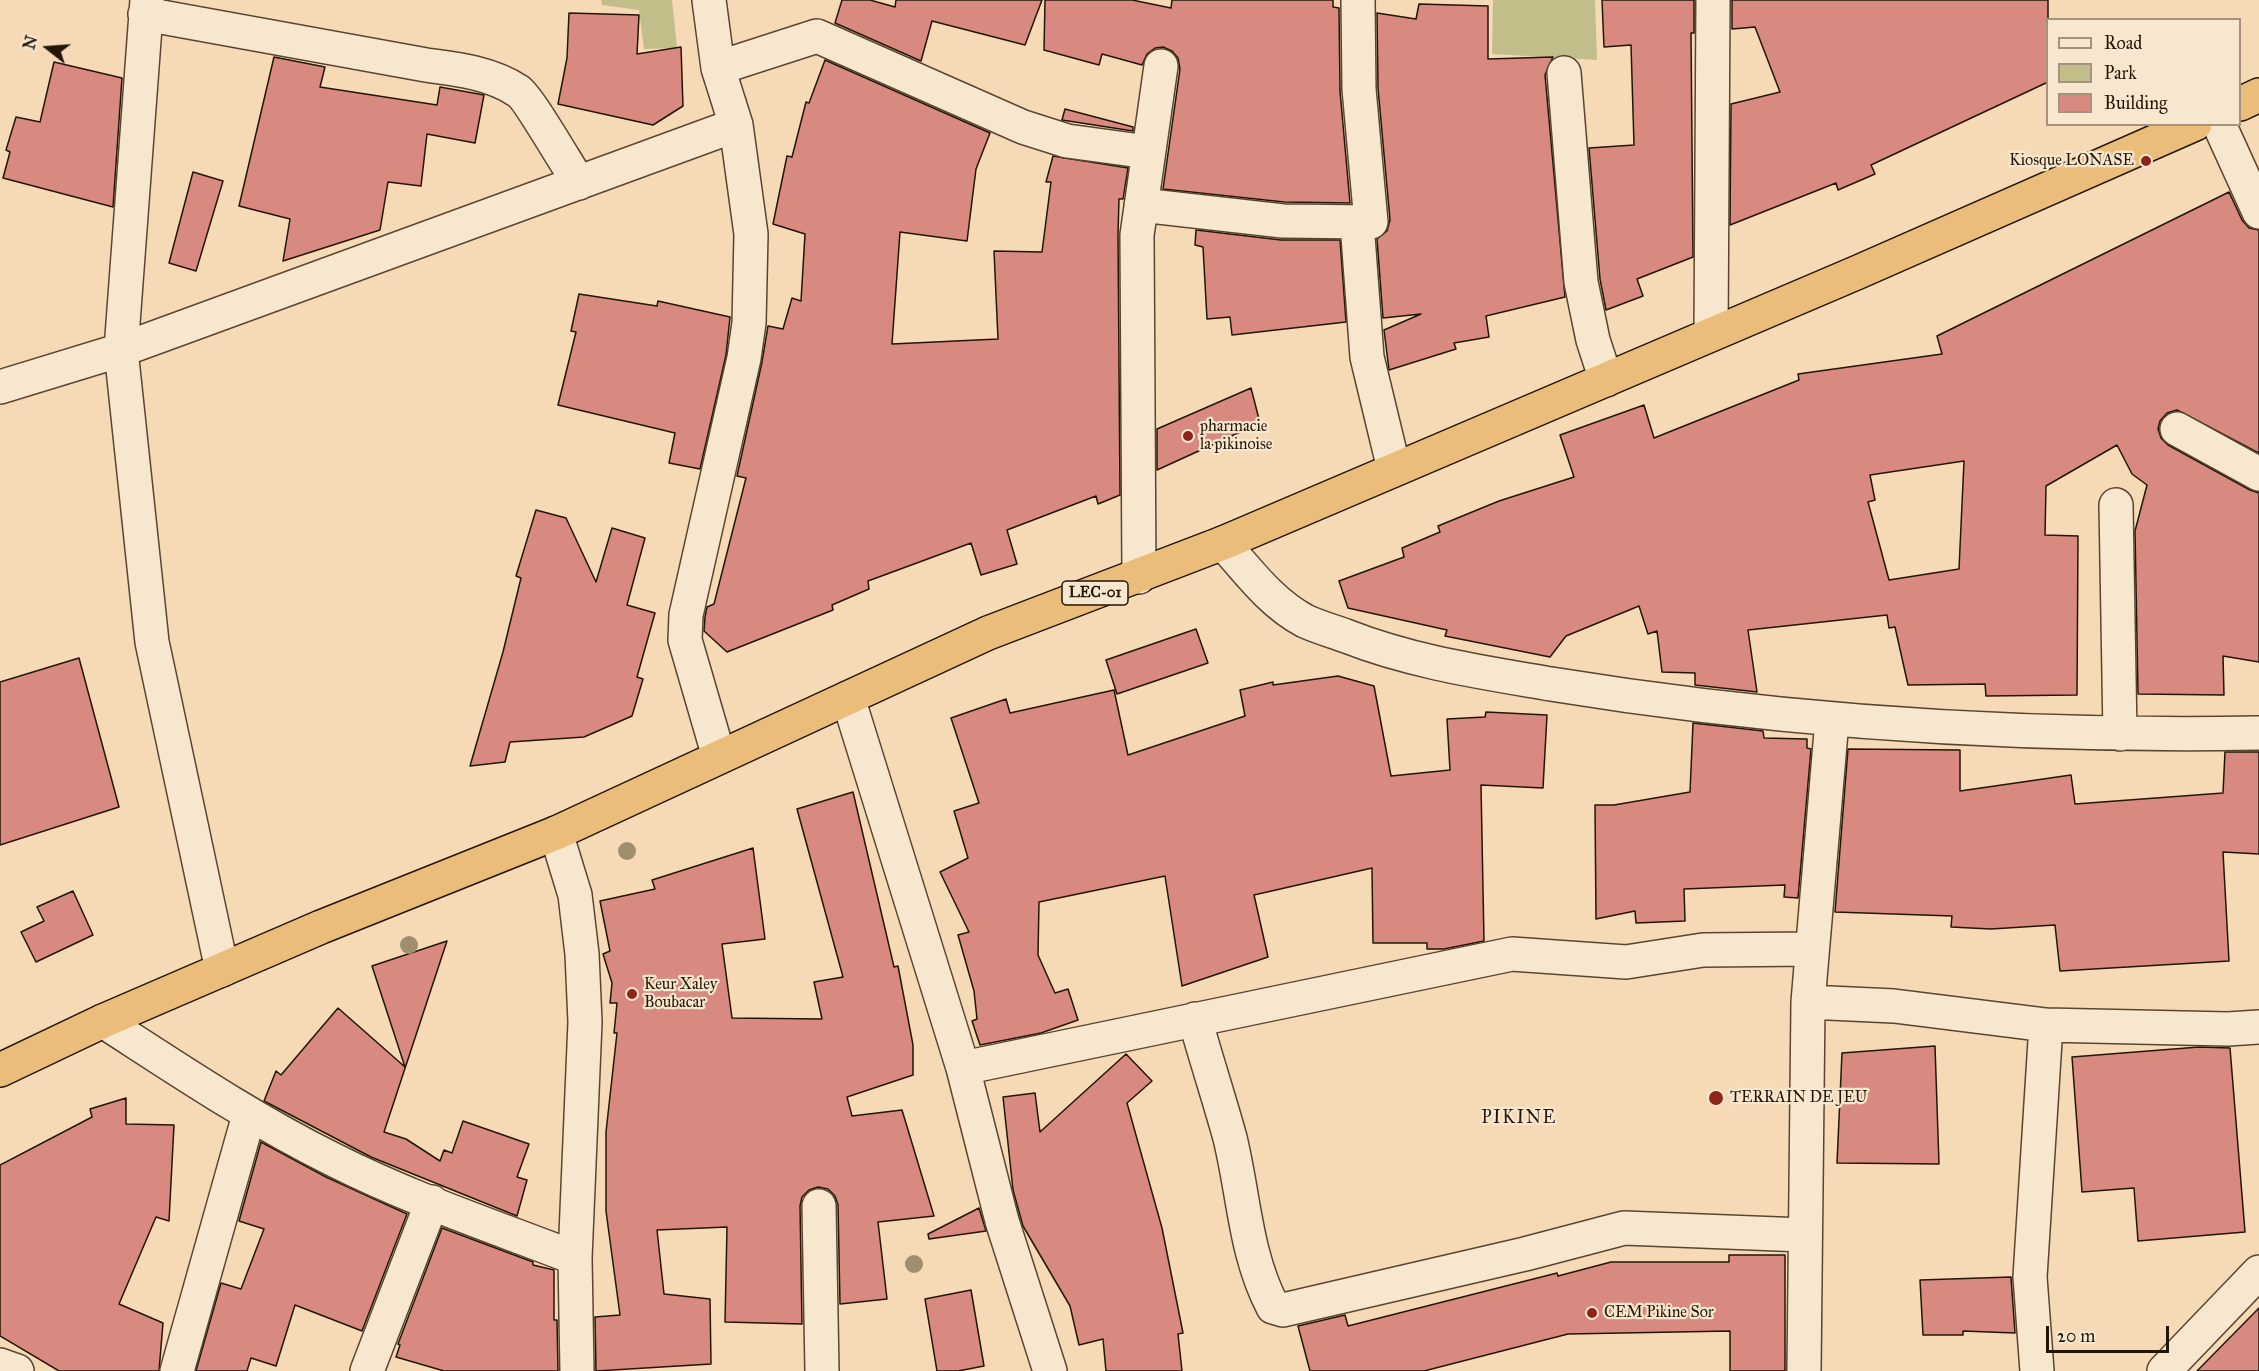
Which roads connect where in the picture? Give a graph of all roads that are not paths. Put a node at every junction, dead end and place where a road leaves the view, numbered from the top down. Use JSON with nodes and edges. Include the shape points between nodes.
{"nodes":[{"id":1,"x":709,"y":0,"type":"edge"},
{"id":2,"x":1359,"y":0,"type":"edge"},
{"id":3,"x":1713,"y":0,"type":"edge"},
{"id":4,"x":146,"y":7,"type":"edge"},
{"id":5,"x":1161,"y":66,"type":"dead end"},
{"id":6,"x":718,"y":68,"type":"junction"},
{"id":7,"x":1564,"y":73,"type":"dead end"},
{"id":8,"x":2259,"y":95,"type":"edge"},
{"id":9,"x":2241,"y":104,"type":"edge"},
{"id":10,"x":736,"y":125,"type":"junction"},
{"id":11,"x":2190,"y":126,"type":"edge"},
{"id":12,"x":2219,"y":126,"type":"edge"},
{"id":13,"x":1148,"y":152,"type":"junction"},
{"id":14,"x":579,"y":183,"type":"junction"},
{"id":15,"x":1141,"y":205,"type":"junction"},
{"id":16,"x":2259,"y":212,"type":"edge"},
{"id":17,"x":1357,"y":223,"type":"junction"},
{"id":18,"x":1711,"y":334,"type":"junction"},
{"id":19,"x":121,"y":350,"type":"junction"},
{"id":20,"x":1606,"y":380,"type":"junction"},
{"id":21,"x":0,"y":387,"type":"edge"},
{"id":22,"x":2177,"y":429,"type":"dead end"},
{"id":23,"x":1394,"y":469,"type":"junction"},
{"id":24,"x":2259,"y":474,"type":"edge"},
{"id":25,"x":2116,"y":505,"type":"dead end"},
{"id":26,"x":1223,"y":543,"type":"junction"},
{"id":27,"x":1139,"y":577,"type":"junction"},
{"id":28,"x":848,"y":698,"type":"junction"},
{"id":29,"x":1832,"y":720,"type":"junction"},
{"id":30,"x":2259,"y":733,"type":"edge"},
{"id":31,"x":2120,"y":734,"type":"junction"},
{"id":32,"x":719,"y":757,"type":"junction"},
{"id":33,"x":556,"y":833,"type":"junction"},
{"id":34,"x":1812,"y":948,"type":"junction"},
{"id":35,"x":222,"y":970,"type":"junction"},
{"id":36,"x":1808,"y":1002,"type":"junction"},
{"id":37,"x":1195,"y":1019,"type":"junction"},
{"id":38,"x":103,"y":1021,"type":"junction"},
{"id":39,"x":2046,"y":1025,"type":"junction"},
{"id":40,"x":2259,"y":1027,"type":"edge"},
{"id":41,"x":963,"y":1068,"type":"junction"},
{"id":42,"x":0,"y":1070,"type":"edge"},
{"id":43,"x":249,"y":1115,"type":"junction"},
{"id":44,"x":432,"y":1202,"type":"junction"},
{"id":45,"x":819,"y":1206,"type":"dead end"},
{"id":46,"x":1804,"y":1235,"type":"junction"},
{"id":47,"x":575,"y":1258,"type":"junction"},
{"id":48,"x":2259,"y":1272,"type":"edge"},
{"id":49,"x":0,"y":1365,"type":"edge"},
{"id":50,"x":17,"y":1371,"type":"edge"},
{"id":51,"x":177,"y":1371,"type":"edge"},
{"id":52,"x":367,"y":1371,"type":"edge"},
{"id":53,"x":577,"y":1371,"type":"edge"},
{"id":54,"x":822,"y":1371,"type":"edge"},
{"id":55,"x":1050,"y":1371,"type":"edge"},
{"id":56,"x":1804,"y":1371,"type":"edge"},
{"id":57,"x":2037,"y":1371,"type":"edge"},
{"id":58,"x":2164,"y":1371,"type":"edge"}],
"edges":[{"from":1,"to":6,"type":"street"},
{"from":2,"to":17,"type":"street","via":[[1359,89],[1371,222]]},
{"from":3,"to":18,"type":"street"},
{"from":4,"to":14,"type":"street","via":[[426,65],[464,69],[493,80],[520,92]]},
{"from":4,"to":19,"type":"street"},
{"from":5,"to":13,"type":"street"},
{"from":6,"to":10,"type":"street"},
{"from":6,"to":13,"type":"street","via":[[817,36],[1023,127],[1066,141]]},
{"from":7,"to":20,"type":"street","via":[[1581,282]]},
{"from":8,"to":9,"type":"highway"},
{"from":10,"to":14,"type":"street"},
{"from":10,"to":32,"type":"street","via":[[751,234],[749,323],[737,398],[686,615],[685,640]]},
{"from":11,"to":18,"type":"highway","number":"LEC-01"},
{"from":12,"to":16,"type":"street"},
{"from":13,"to":15,"type":"street"},
{"from":14,"to":19,"type":"street"},
{"from":15,"to":17,"type":"street","via":[[1283,221]]},
{"from":15,"to":27,"type":"street","via":[[1136,296]]},
{"from":17,"to":23,"type":"street","via":[[1367,357]]},
{"from":18,"to":20,"type":"highway","number":"LEC-01"},
{"from":19,"to":21,"type":"street"},
{"from":19,"to":35,"type":"street","via":[[152,642]]},
{"from":20,"to":23,"type":"highway","number":"LEC-01"},
{"from":22,"to":24,"type":"street"},
{"from":23,"to":26,"type":"highway","number":"LEC-01"},
{"from":25,"to":31,"type":"street"},
{"from":26,"to":27,"type":"highway","number":"LEC-01"},
{"from":26,"to":29,"type":"street","via":[[1274,600],[1305,621],[1394,654],[1602,692]]},
{"from":27,"to":28,"type":"highway","number":"LEC-01","via":[[988,633]]},
{"from":28,"to":32,"type":"highway","number":"LEC-01"},
{"from":28,"to":41,"type":"street"},
{"from":29,"to":31,"type":"street"},
{"from":29,"to":34,"type":"street"},
{"from":30,"to":31,"type":"street"},
{"from":32,"to":33,"type":"highway","number":"LEC-01"},
{"from":33,"to":35,"type":"highway","number":"LEC-01"},
{"from":33,"to":47,"type":"street","via":[[575,895],[582,954],[585,1022]]},
{"from":34,"to":36,"type":"street"},
{"from":34,"to":37,"type":"street","via":[[1703,950],[1626,962],[1512,954]]},
{"from":35,"to":38,"type":"highway","number":"LEC-01"},
{"from":36,"to":39,"type":"street","via":[[1894,1006]]},
{"from":36,"to":46,"type":"street"},
{"from":37,"to":41,"type":"street"},
{"from":37,"to":46,"type":"street","via":[[1230,1139],[1260,1283],[1273,1307],[1283,1310],[1624,1228]]},
{"from":38,"to":42,"type":"highway","number":"LEC-01"},
{"from":38,"to":43,"type":"street"},
{"from":39,"to":40,"type":"street"},
{"from":39,"to":57,"type":"street","via":[[2030,1277]]},
{"from":41,"to":55,"type":"street","via":[[1002,1221]]},
{"from":43,"to":44,"type":"street","via":[[336,1161]]},
{"from":43,"to":51,"type":"street"},
{"from":44,"to":47,"type":"street"},
{"from":44,"to":52,"type":"street"},
{"from":45,"to":54,"type":"street"},
{"from":46,"to":56,"type":"street"},
{"from":47,"to":53,"type":"street"},
{"from":48,"to":58,"type":"street"},
{"from":49,"to":50,"type":"street"}]}
